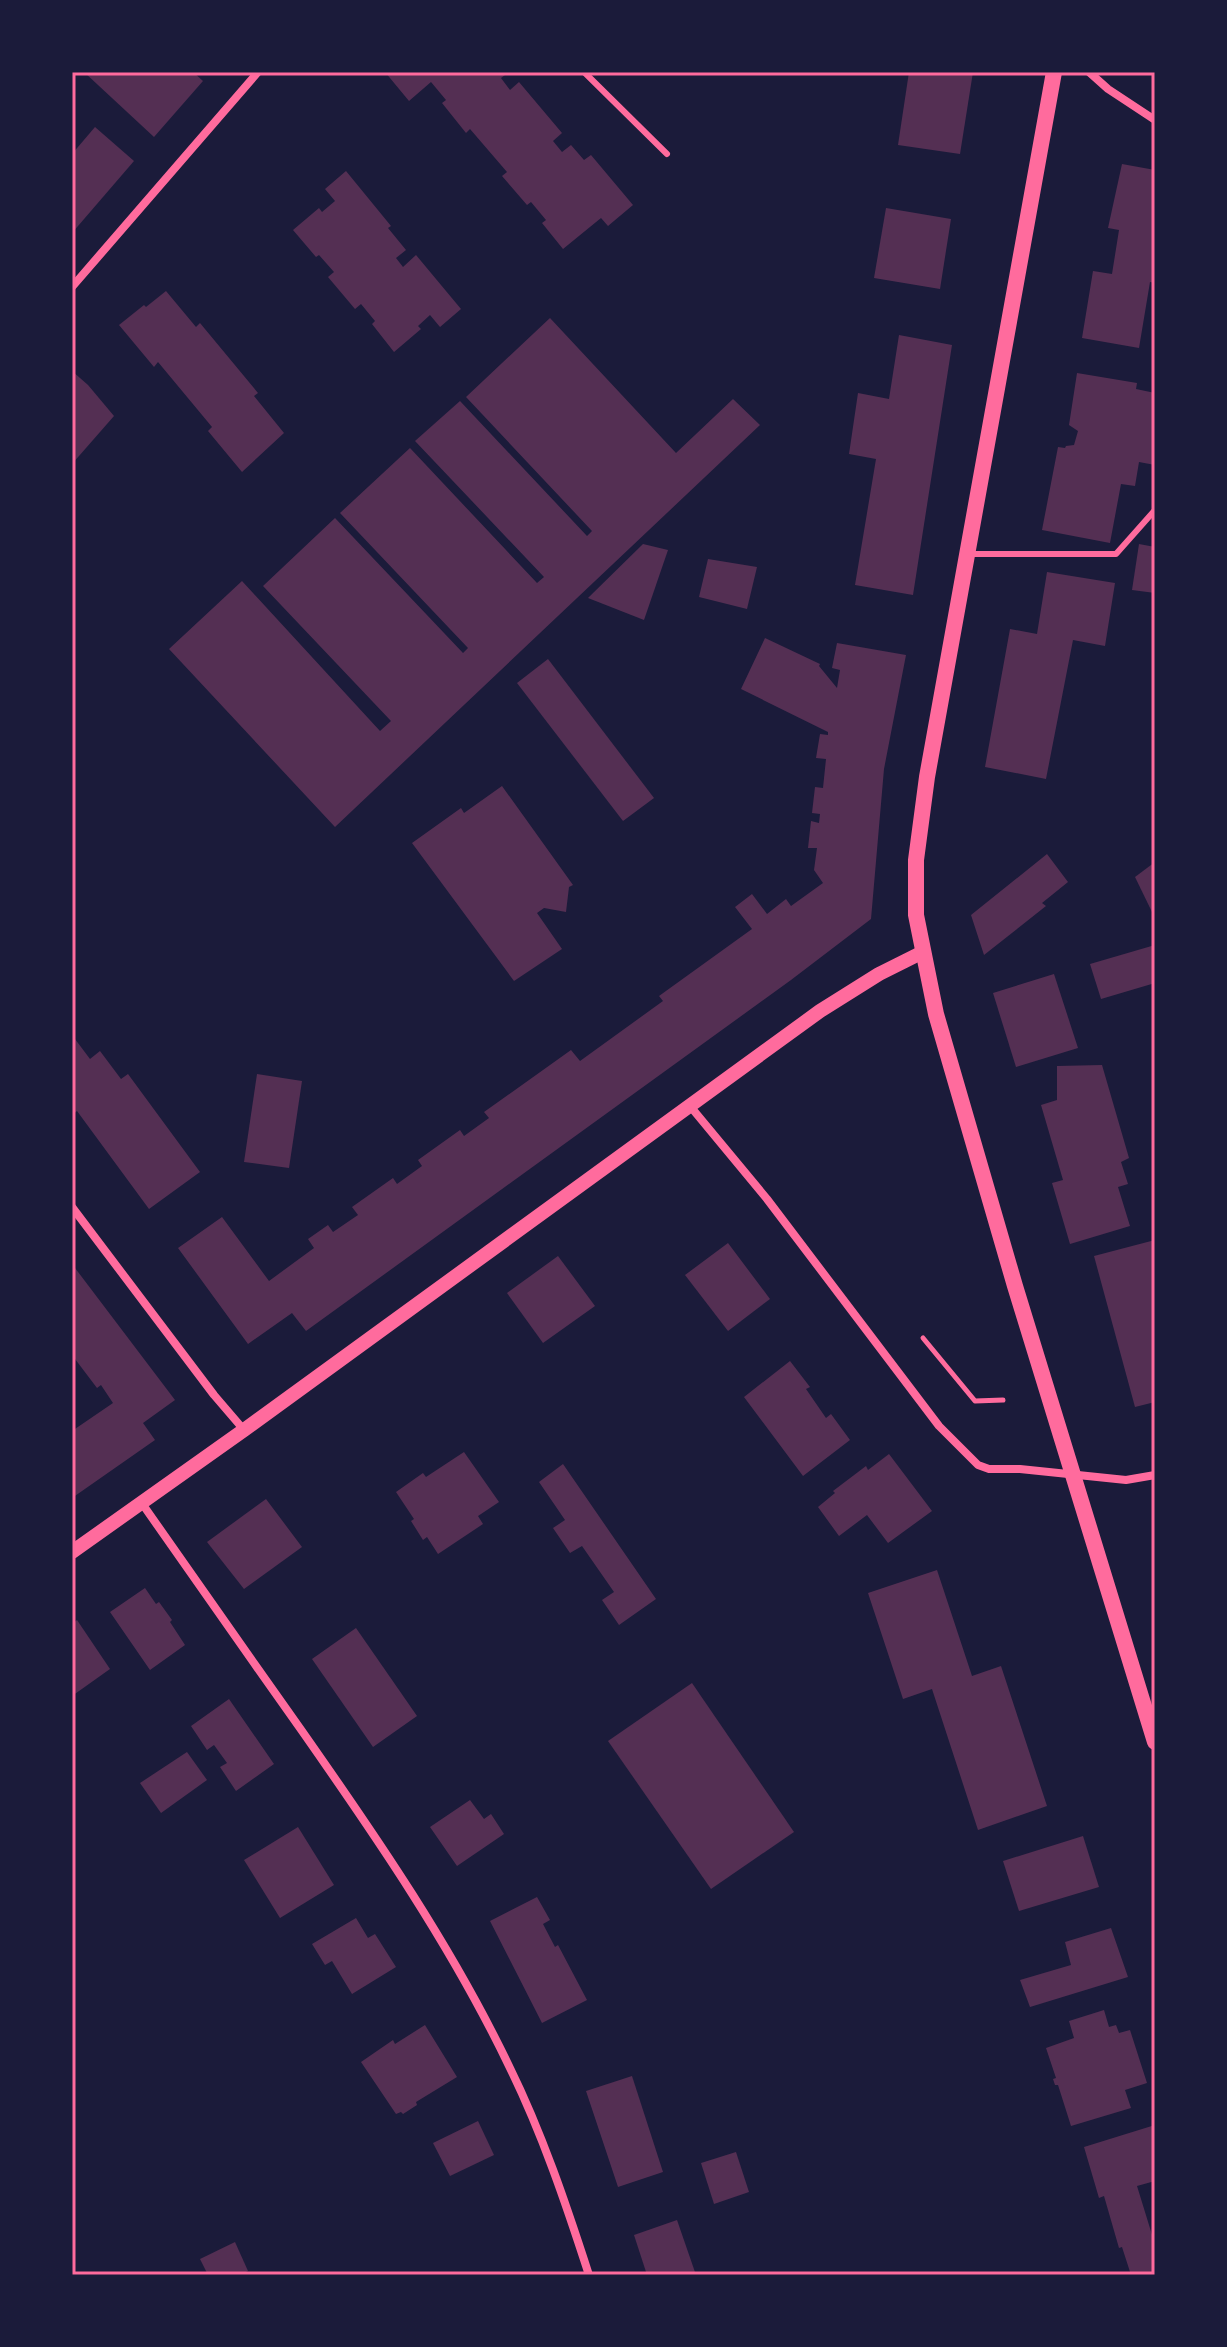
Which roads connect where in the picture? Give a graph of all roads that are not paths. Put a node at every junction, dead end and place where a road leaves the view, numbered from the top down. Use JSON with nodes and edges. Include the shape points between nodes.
{"nodes":[{"id":1,"x":258,"y":72,"type":"edge"},
{"id":2,"x":584,"y":72,"type":"edge"},
{"id":3,"x":1054,"y":72,"type":"edge"},
{"id":4,"x":1089,"y":72,"type":"edge"},
{"id":5,"x":1155,"y":120,"type":"edge"},
{"id":6,"x":667,"y":154,"type":"dead end"},
{"id":7,"x":72,"y":287,"type":"edge"},
{"id":8,"x":1155,"y":510,"type":"edge"},
{"id":9,"x":967,"y":554,"type":"junction"},
{"id":10,"x":923,"y":952,"type":"junction"},
{"id":11,"x":690,"y":1106,"type":"junction"},
{"id":12,"x":72,"y":1207,"type":"edge"},
{"id":13,"x":244,"y":1430,"type":"junction"},
{"id":14,"x":1155,"y":1475,"type":"edge"},
{"id":15,"x":1073,"y":1476,"type":"junction"},
{"id":16,"x":141,"y":1502,"type":"junction"},
{"id":17,"x":72,"y":1552,"type":"edge"},
{"id":18,"x":1155,"y":1742,"type":"edge"},
{"id":19,"x":589,"y":2275,"type":"edge"}],
"edges":[{"from":1,"to":7,"type":"street"},
{"from":2,"to":6,"type":"lane"},
{"from":3,"to":9,"type":"main road"},
{"from":4,"to":5,"type":"street"},
{"from":8,"to":9,"type":"lane","via":[[1116,554]]},
{"from":9,"to":10,"type":"main road","via":[[917,846],[916,915]]},
{"from":10,"to":11,"type":"street","via":[[820,1011]]},
{"from":10,"to":15,"type":"main road","via":[[936,1014]]},
{"from":11,"to":13,"type":"street"},
{"from":11,"to":15,"type":"street","via":[[968,1457],[989,1469]]},
{"from":12,"to":13,"type":"street"},
{"from":13,"to":16,"type":"street"},
{"from":14,"to":15,"type":"street","via":[[1126,1480]]},
{"from":15,"to":18,"type":"main road"},
{"from":16,"to":17,"type":"street"},
{"from":16,"to":19,"type":"street","via":[[426,1915],[530,2112]]}]}
